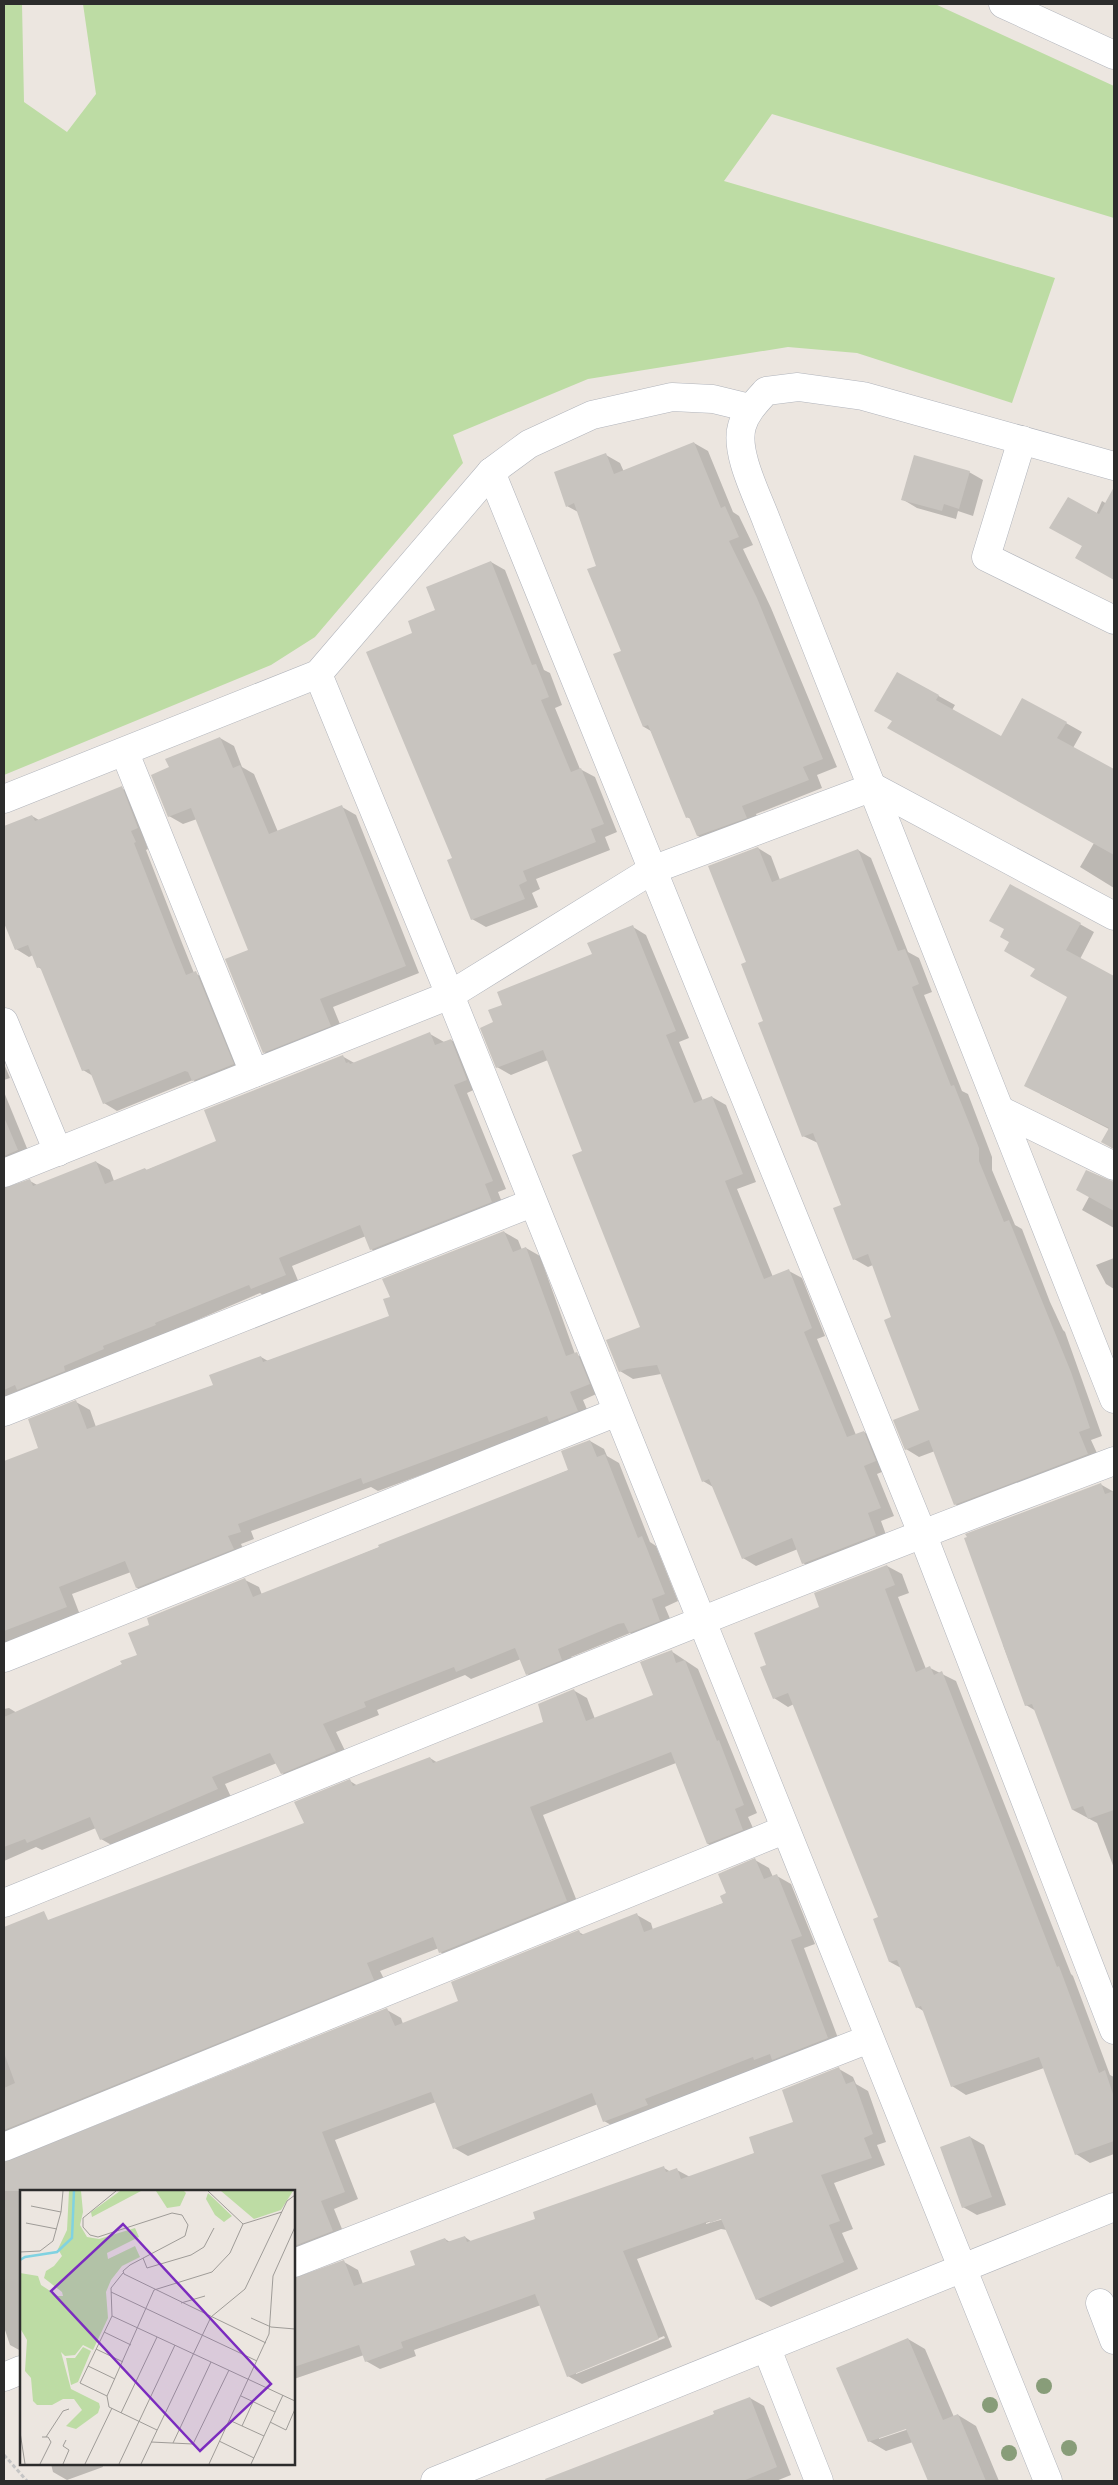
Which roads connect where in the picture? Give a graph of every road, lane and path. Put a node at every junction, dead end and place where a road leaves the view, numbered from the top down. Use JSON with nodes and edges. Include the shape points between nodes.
{"nodes":[{"id":1,"x":1003,"y":4,"type":"edge"},
{"id":2,"x":1114,"y":55,"type":"edge"},
{"id":3,"x":750,"y":408,"type":"junction"},
{"id":4,"x":1022,"y":440,"type":"junction"},
{"id":5,"x":1114,"y":466,"type":"edge"},
{"id":6,"x":491,"y":472,"type":"junction"},
{"id":7,"x":1114,"y":620,"type":"edge"},
{"id":8,"x":318,"y":674,"type":"junction"},
{"id":9,"x":125,"y":753,"type":"junction"},
{"id":10,"x":872,"y":787,"type":"junction"},
{"id":11,"x":4,"y":799,"type":"edge"},
{"id":12,"x":652,"y":870,"type":"junction"},
{"id":13,"x":1114,"y":916,"type":"edge"},
{"id":14,"x":450,"y":995,"type":"junction"},
{"id":15,"x":4,"y":1022,"type":"edge"},
{"id":16,"x":254,"y":1073,"type":"junction"},
{"id":17,"x":1000,"y":1110,"type":"junction"},
{"id":18,"x":58,"y":1152,"type":"junction"},
{"id":19,"x":1114,"y":1166,"type":"edge"},
{"id":20,"x":4,"y":1173,"type":"edge"},
{"id":21,"x":532,"y":1203,"type":"junction"},
{"id":22,"x":1114,"y":1399,"type":"edge"},
{"id":23,"x":4,"y":1412,"type":"edge"},
{"id":24,"x":617,"y":1412,"type":"junction"},
{"id":25,"x":1114,"y":1461,"type":"edge"},
{"id":26,"x":922,"y":1533,"type":"junction"},
{"id":27,"x":701,"y":1621,"type":"junction"},
{"id":28,"x":4,"y":1658,"type":"edge"},
{"id":29,"x":784,"y":1830,"type":"junction"},
{"id":30,"x":4,"y":1903,"type":"edge"},
{"id":31,"x":1114,"y":2030,"type":"edge"},
{"id":32,"x":869,"y":2039,"type":"junction"},
{"id":33,"x":4,"y":2147,"type":"edge"},
{"id":34,"x":1114,"y":2207,"type":"edge"},
{"id":35,"x":295,"y":2264,"type":"edge"},
{"id":36,"x":962,"y":2269,"type":"junction"},
{"id":37,"x":1100,"y":2303,"type":"dead end"},
{"id":38,"x":1114,"y":2340,"type":"edge"},
{"id":39,"x":767,"y":2349,"type":"junction"},
{"id":40,"x":20,"y":2370,"type":"edge"},
{"id":41,"x":4,"y":2377,"type":"edge"},
{"id":42,"x":4,"y":2455,"type":"edge"},
{"id":43,"x":495,"y":2470,"type":"edge"},
{"id":44,"x":27,"y":2481,"type":"edge"},
{"id":45,"x":435,"y":2481,"type":"edge"},
{"id":46,"x":819,"y":2481,"type":"edge"},
{"id":47,"x":1048,"y":2481,"type":"edge"}],
"edges":[{"from":1,"to":2,"type":"street"},
{"from":3,"to":4,"type":"street","via":[[766,391],[798,387],[863,396]]},
{"from":3,"to":6,"type":"street","via":[[713,399],[672,397],[592,415],[529,444]]},
{"from":3,"to":10,"type":"street","via":[[741,427],[742,457]]},
{"from":4,"to":5,"type":"street"},
{"from":4,"to":7,"type":"street","via":[[986,557]]},
{"from":6,"to":8,"type":"street"},
{"from":6,"to":12,"type":"street"},
{"from":8,"to":9,"type":"street"},
{"from":8,"to":14,"type":"street"},
{"from":9,"to":11,"type":"street"},
{"from":9,"to":16,"type":"street"},
{"from":10,"to":12,"type":"street"},
{"from":10,"to":13,"type":"street"},
{"from":10,"to":17,"type":"street"},
{"from":12,"to":14,"type":"street"},
{"from":12,"to":26,"type":"street"},
{"from":14,"to":16,"type":"street"},
{"from":14,"to":21,"type":"street"},
{"from":15,"to":18,"type":"street"},
{"from":16,"to":18,"type":"street"},
{"from":17,"to":19,"type":"street"},
{"from":17,"to":22,"type":"street"},
{"from":18,"to":20,"type":"street"},
{"from":21,"to":23,"type":"street"},
{"from":21,"to":24,"type":"street"},
{"from":24,"to":27,"type":"street"},
{"from":24,"to":28,"type":"street"},
{"from":25,"to":26,"type":"street"},
{"from":26,"to":27,"type":"street"},
{"from":26,"to":31,"type":"street"},
{"from":27,"to":29,"type":"street"},
{"from":27,"to":30,"type":"street"},
{"from":29,"to":32,"type":"street"},
{"from":29,"to":33,"type":"street"},
{"from":32,"to":35,"type":"street"},
{"from":32,"to":36,"type":"street"},
{"from":34,"to":36,"type":"street"},
{"from":36,"to":39,"type":"street"},
{"from":36,"to":47,"type":"street"},
{"from":37,"to":38,"type":"street"},
{"from":39,"to":43,"type":"street"},
{"from":39,"to":46,"type":"street"},
{"from":40,"to":41,"type":"street"},
{"from":42,"to":44,"type":"path"},
{"from":43,"to":45,"type":"street"}]}
